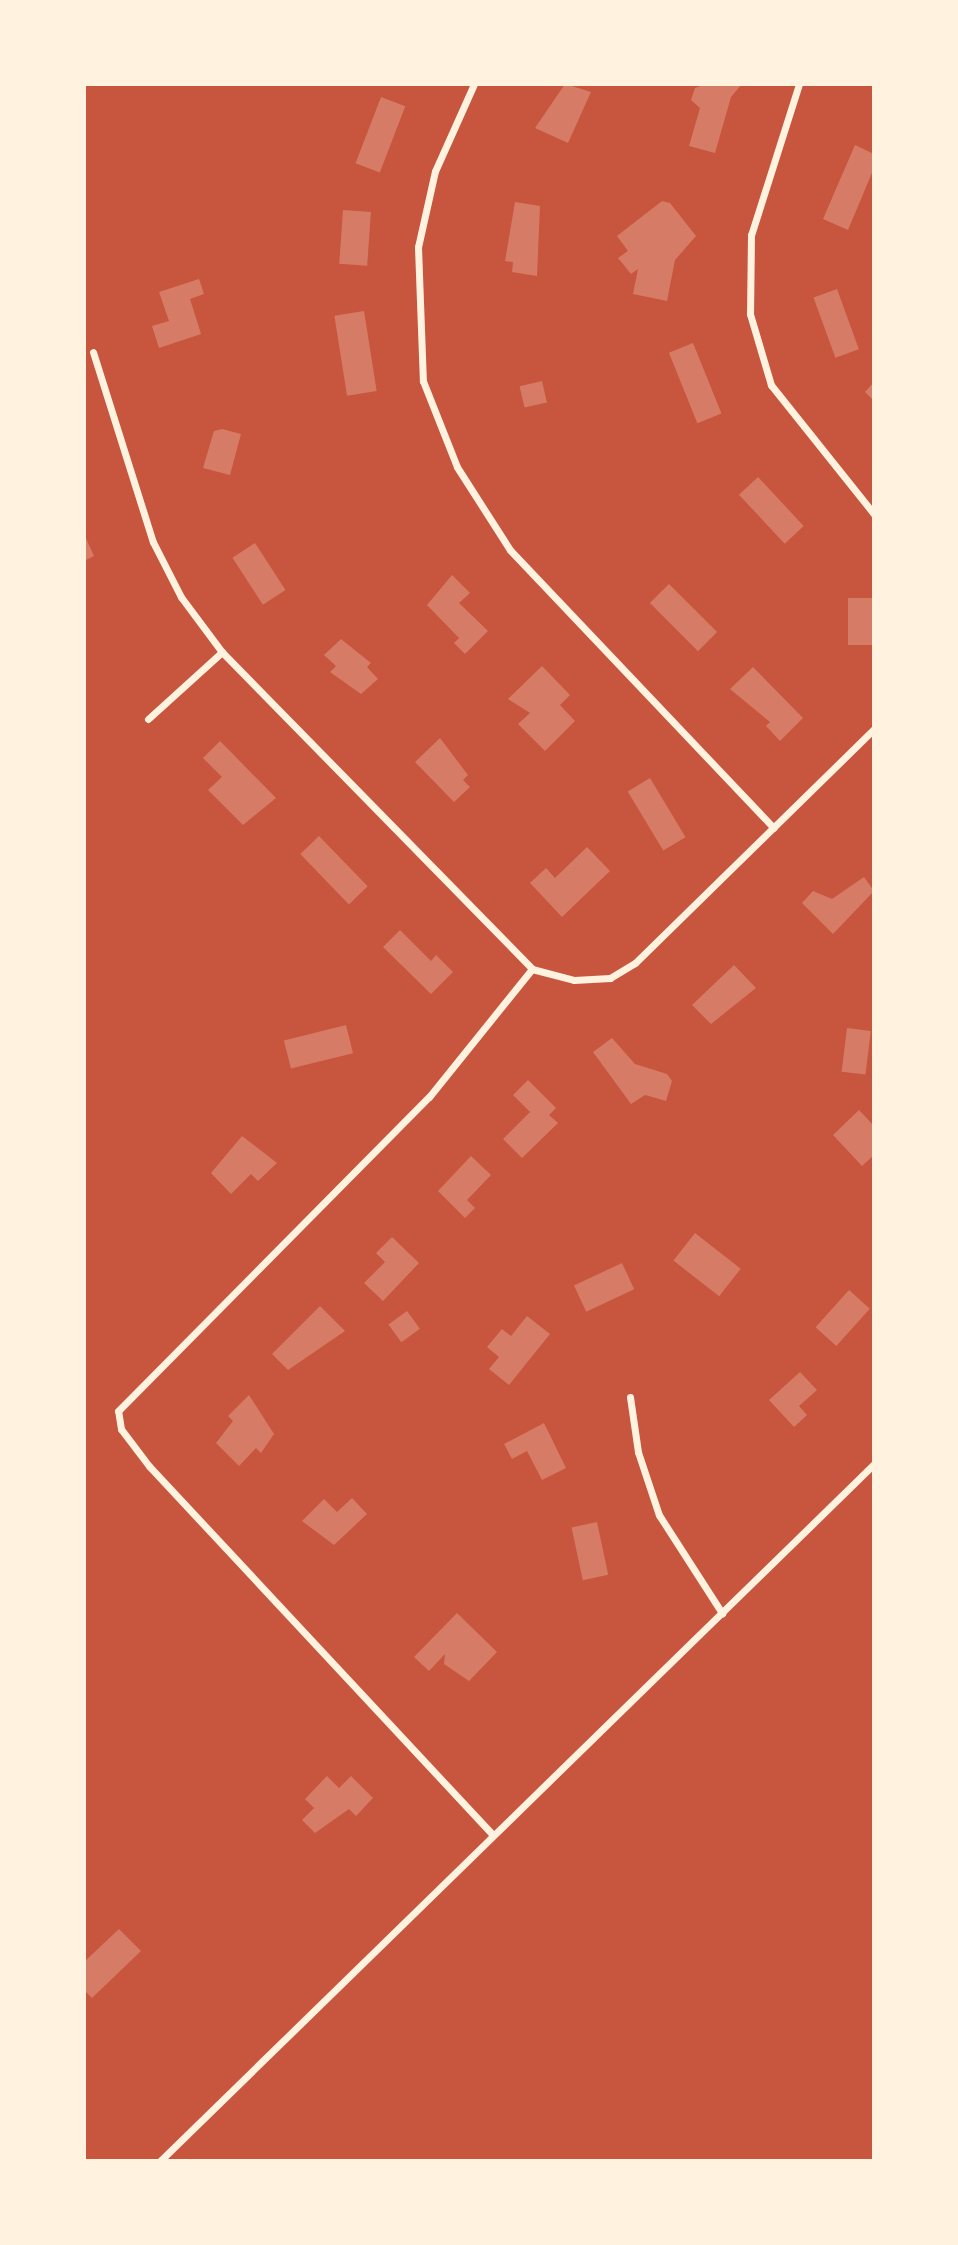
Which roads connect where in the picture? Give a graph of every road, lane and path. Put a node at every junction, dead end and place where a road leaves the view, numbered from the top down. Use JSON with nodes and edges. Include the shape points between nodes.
{"nodes":[{"id":1,"x":474,"y":84,"type":"edge"},
{"id":2,"x":799,"y":84,"type":"edge"},
{"id":3,"x":93,"y":352,"type":"dead end"},
{"id":4,"x":874,"y":514,"type":"edge"},
{"id":5,"x":222,"y":652,"type":"junction"},
{"id":6,"x":148,"y":719,"type":"dead end"},
{"id":7,"x":874,"y":729,"type":"edge"},
{"id":8,"x":774,"y":828,"type":"junction"},
{"id":9,"x":532,"y":969,"type":"junction"},
{"id":10,"x":630,"y":1397,"type":"dead end"},
{"id":11,"x":874,"y":1464,"type":"edge"},
{"id":12,"x":722,"y":1613,"type":"junction"},
{"id":13,"x":493,"y":1835,"type":"junction"},
{"id":14,"x":160,"y":2161,"type":"edge"}],
"edges":[{"from":1,"to":8,"type":"street","via":[[435,171],[418,247],[423,381],[457,467],[510,550]]},
{"from":2,"to":4,"type":"street","via":[[751,235],[750,314],[771,385]]},
{"from":3,"to":5,"type":"street","via":[[153,542]]},
{"from":5,"to":6,"type":"street"},
{"from":5,"to":9,"type":"street"},
{"from":7,"to":8,"type":"street"},
{"from":8,"to":9,"type":"street","via":[[697,907],[618,973],[574,981]]},
{"from":9,"to":13,"type":"street","via":[[429,1097],[118,1410],[121,1429],[149,1466]]},
{"from":10,"to":12,"type":"street","via":[[638,1452],[659,1515]]},
{"from":11,"to":12,"type":"street"},
{"from":12,"to":13,"type":"street"},
{"from":13,"to":14,"type":"street"}]}
